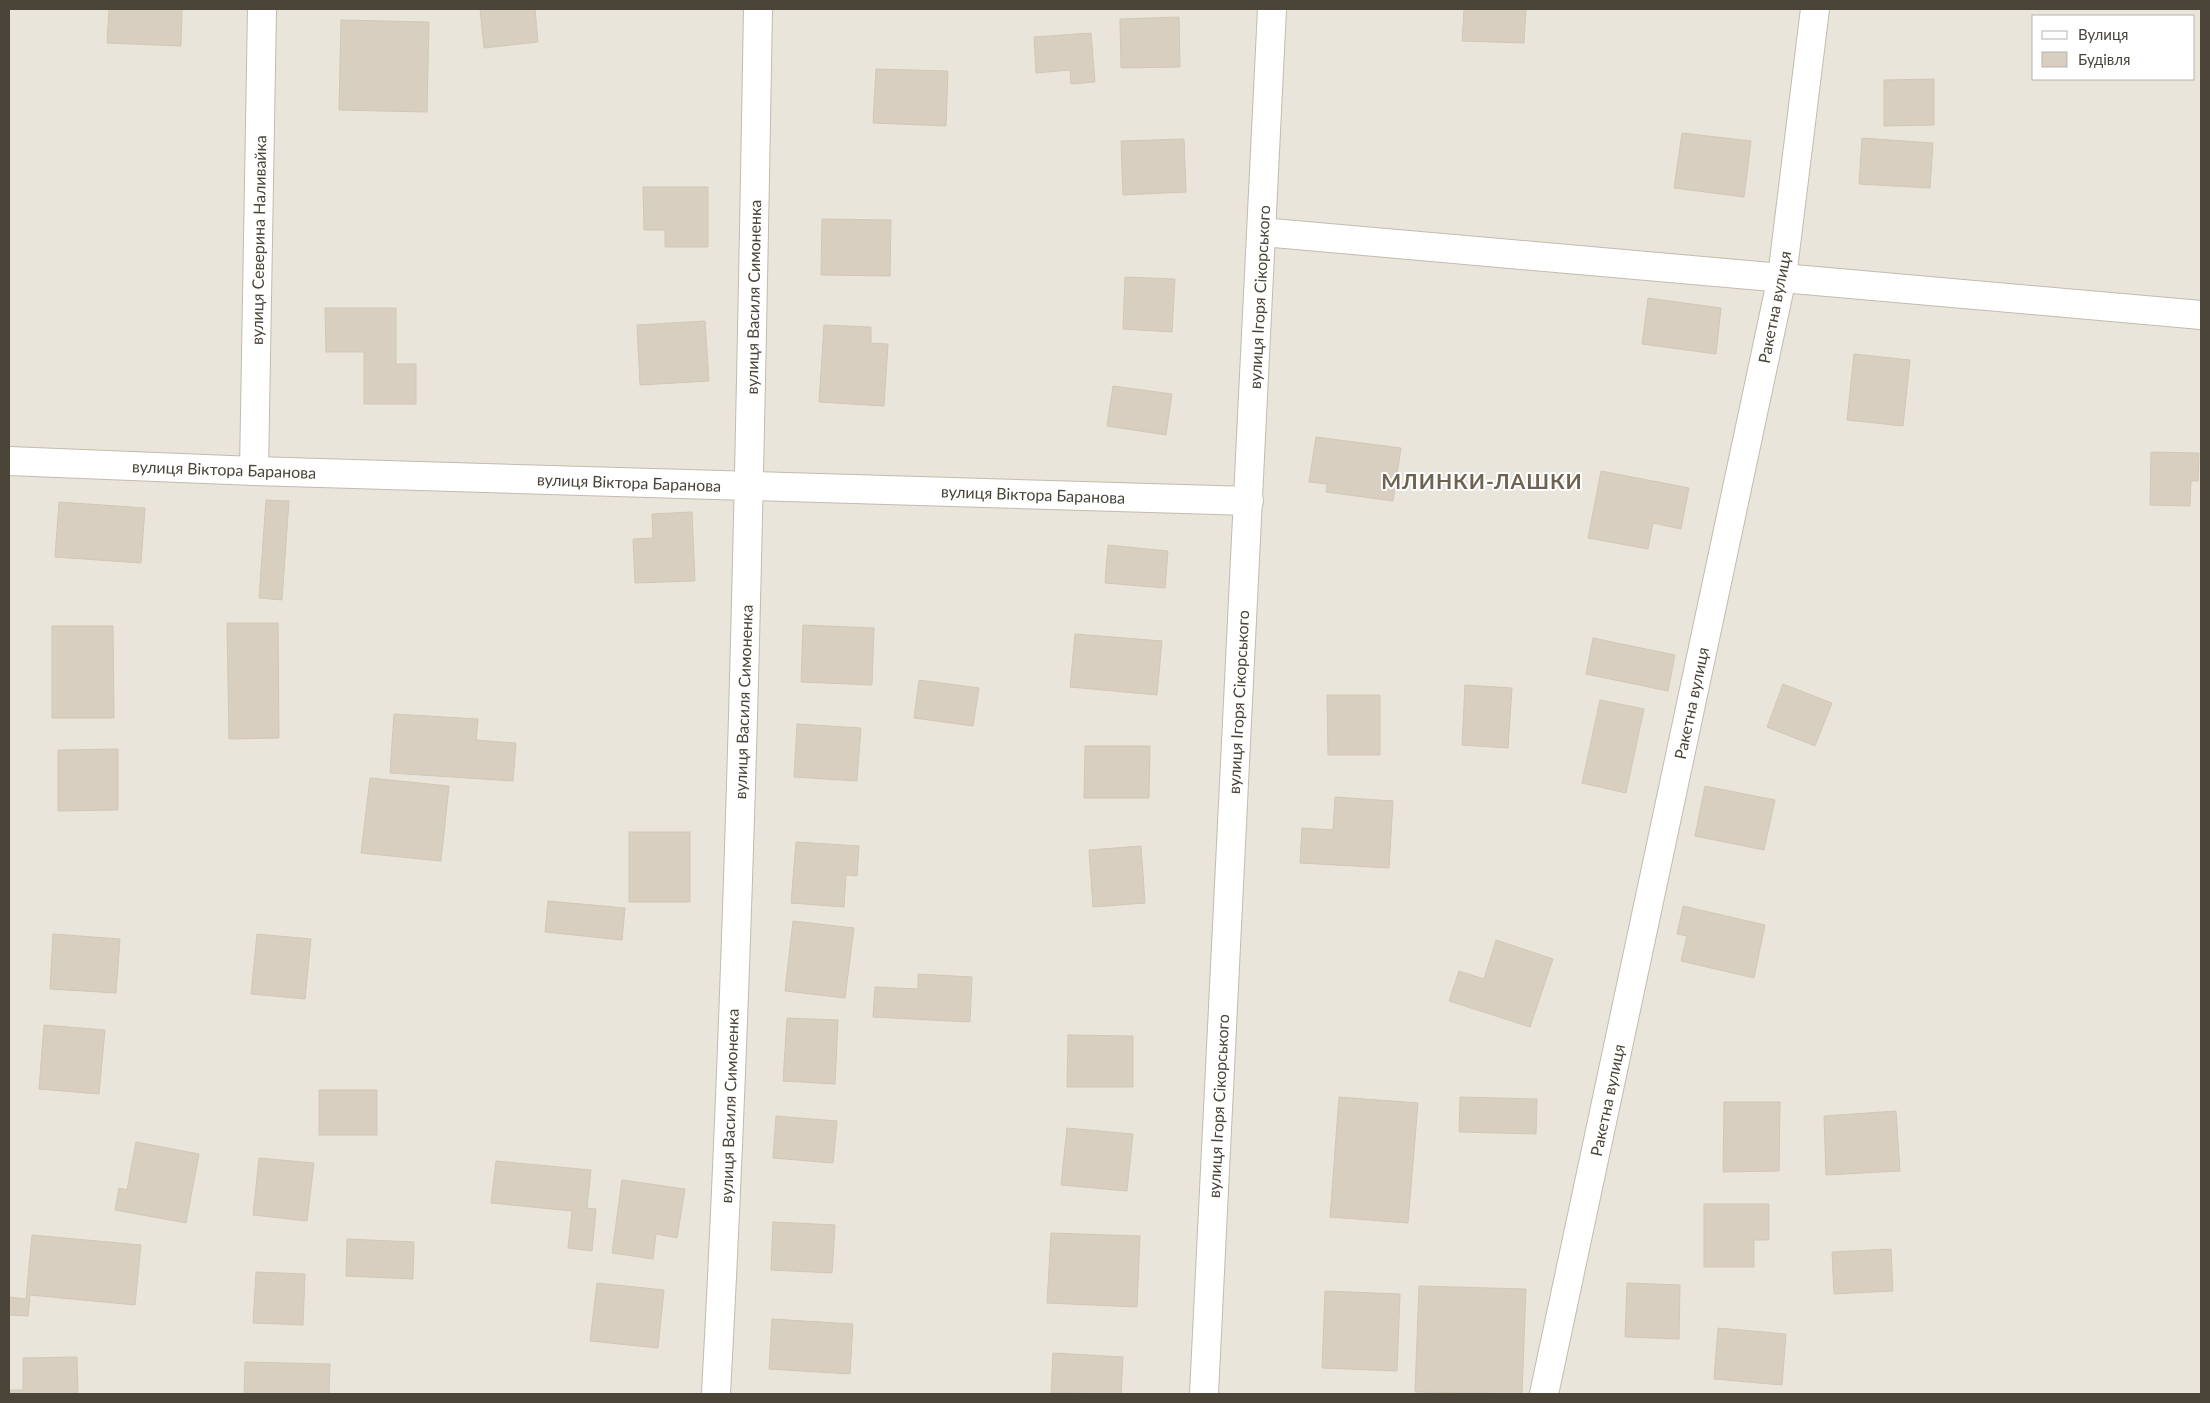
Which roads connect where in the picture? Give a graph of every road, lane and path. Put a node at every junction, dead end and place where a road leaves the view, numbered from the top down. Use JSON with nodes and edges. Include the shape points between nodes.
{"nodes":[{"id":1,"x":262,"y":9,"type":"edge"},
{"id":2,"x":758,"y":9,"type":"edge"},
{"id":3,"x":1272,"y":9,"type":"edge"},
{"id":4,"x":1815,"y":9,"type":"edge"},
{"id":5,"x":1262,"y":232,"type":"junction"},
{"id":6,"x":1782,"y":277,"type":"junction"},
{"id":7,"x":2201,"y":315,"type":"edge"},
{"id":8,"x":9,"y":461,"type":"edge"},
{"id":9,"x":254,"y":471,"type":"junction"},
{"id":10,"x":750,"y":486,"type":"junction"},
{"id":11,"x":1249,"y":501,"type":"junction"},
{"id":12,"x":716,"y":1394,"type":"edge"},
{"id":13,"x":1204,"y":1394,"type":"edge"},
{"id":14,"x":1544,"y":1394,"type":"edge"}],
"edges":[{"from":1,"to":9,"type":"street","name":"вулиця Северина Наливайка"},
{"from":2,"to":10,"type":"street","name":"вулиця Василя Симоненка"},
{"from":3,"to":5,"type":"street","name":"вулиця Ігоря Сікорського"},
{"from":4,"to":6,"type":"street","name":"Ракетна вулиця"},
{"from":5,"to":6,"type":"street"},
{"from":5,"to":11,"type":"street","name":"вулиця Ігоря Сікорського"},
{"from":6,"to":7,"type":"street"},
{"from":6,"to":14,"type":"street","name":"Ракетна вулиця"},
{"from":8,"to":9,"type":"street","name":"вулиця Віктора Баранова"},
{"from":9,"to":10,"type":"street","name":"вулиця Віктора Баранова"},
{"from":10,"to":11,"type":"street","name":"вулиця Віктора Баранова"},
{"from":10,"to":12,"type":"street","name":"вулиця Василя Симоненка","via":[[726,1218]]},
{"from":11,"to":13,"type":"street","name":"вулиця Ігоря Сікорського"}]}
